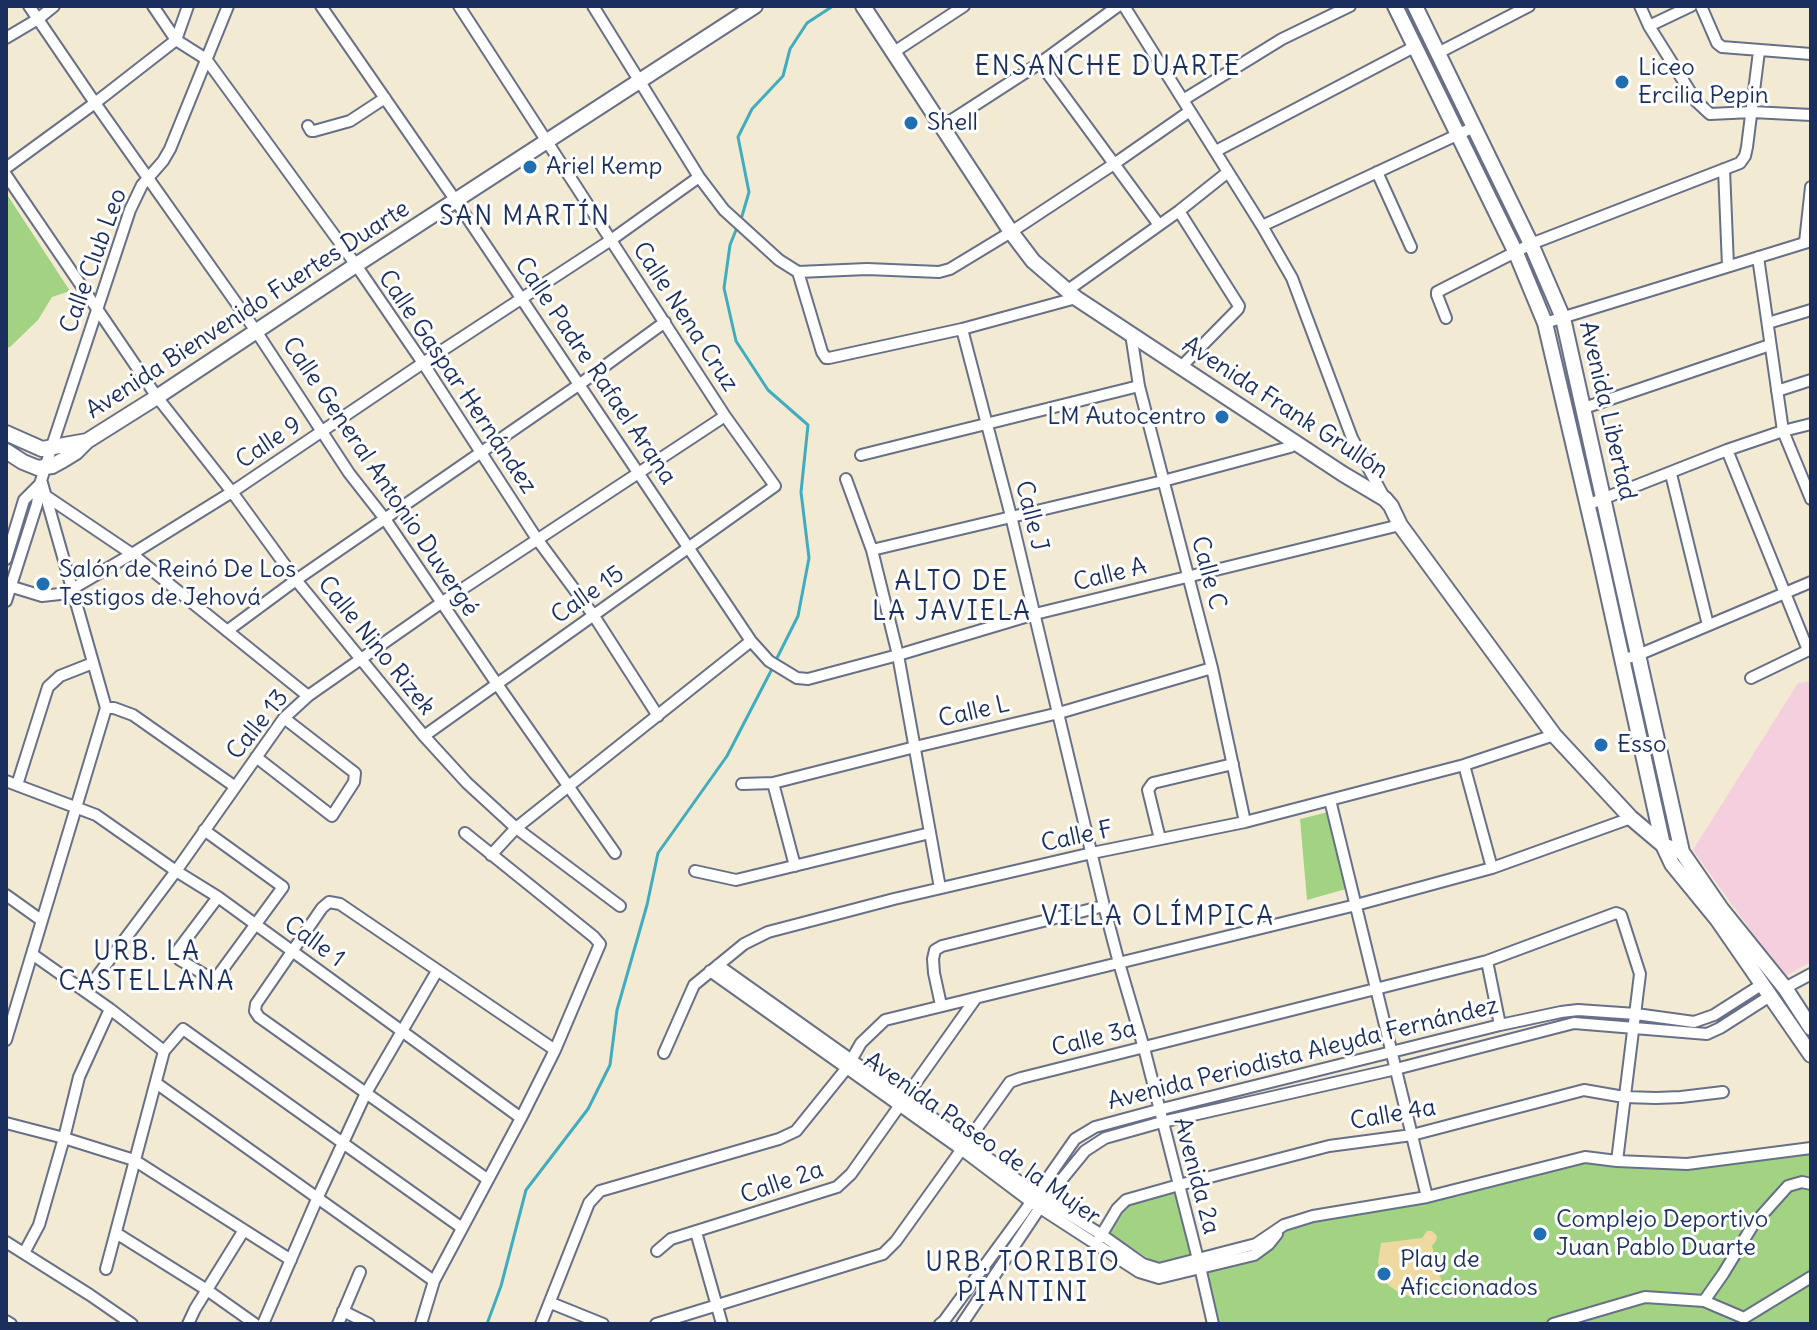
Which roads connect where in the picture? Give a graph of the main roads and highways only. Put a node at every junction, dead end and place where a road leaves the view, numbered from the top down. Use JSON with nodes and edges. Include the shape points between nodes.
{"nodes":[{"id":1,"x":755,"y":6,"type":"edge"},
{"id":2,"x":863,"y":6,"type":"edge"},
{"id":3,"x":1395,"y":6,"type":"edge"},
{"id":4,"x":1415,"y":6,"type":"edge"},
{"id":5,"x":734,"y":12,"type":"edge"},
{"id":6,"x":6,"y":433,"type":"edge"},
{"id":7,"x":87,"y":441,"type":"junction"},
{"id":8,"x":6,"y":451,"type":"edge"},
{"id":9,"x":1663,"y":845,"type":"junction"},
{"id":10,"x":1682,"y":852,"type":"junction"},
{"id":11,"x":1811,"y":1028,"type":"edge"},
{"id":12,"x":1811,"y":1055,"type":"edge"}],
"edges":[{"from":1,"to":5,"type":"main road","name":"Avenida Bienvenido Fuertes Duarte"},
{"from":2,"to":9,"type":"main road","name":"Avenida Frank Grullón","via":[[1033,261],[1131,334],[1385,499],[1554,735]]},
{"from":3,"to":9,"type":"main road","name":"Avenida Libertad","via":[[1545,323]]},
{"from":4,"to":10,"type":"main road","name":"Avenida Libertad","via":[[1563,318]]},
{"from":5,"to":7,"type":"main road","name":"Avenida Bienvenido Fuertes Duarte","via":[[640,82]]},
{"from":6,"to":7,"type":"main road","name":"Avenida Bienvenido Fuertes Duarte","via":[[51,449]]},
{"from":7,"to":8,"type":"main road","name":"Avenida Bienvenido Fuertes Duarte","via":[[42,478]]},
{"from":9,"to":10,"type":"main road","name":"Avenida Frank Grullón"},
{"from":9,"to":12,"type":"main road"},
{"from":10,"to":11,"type":"main road"}]}
